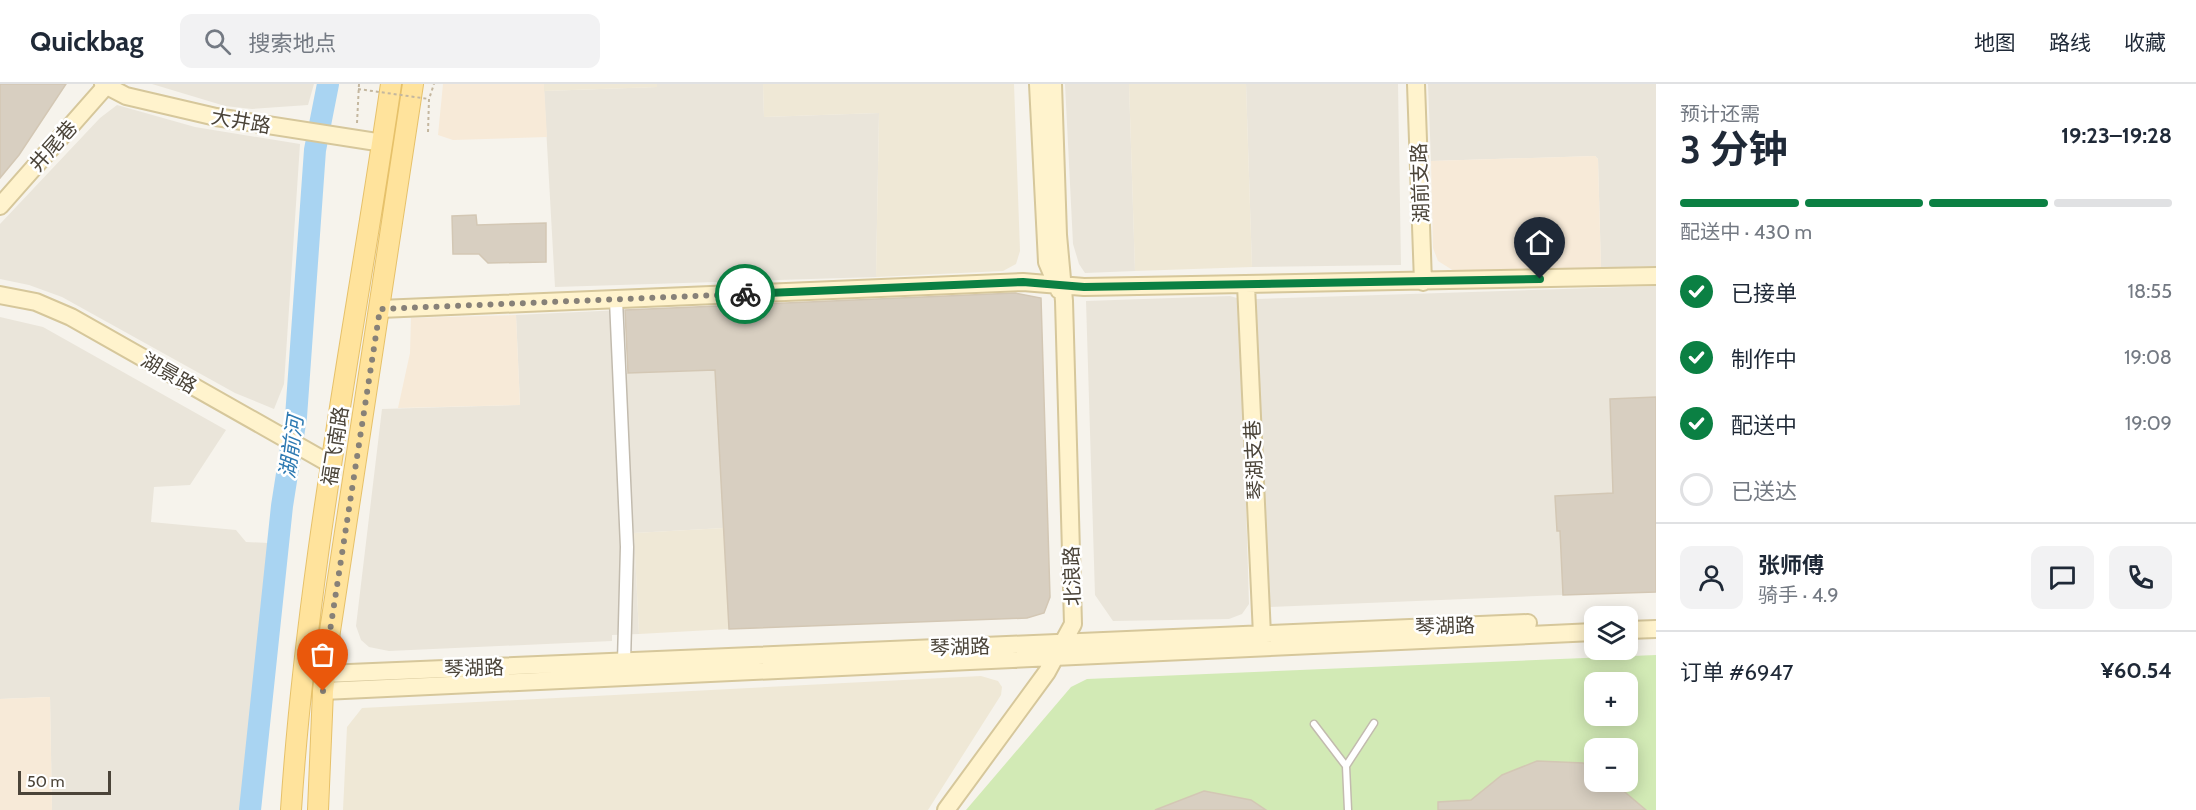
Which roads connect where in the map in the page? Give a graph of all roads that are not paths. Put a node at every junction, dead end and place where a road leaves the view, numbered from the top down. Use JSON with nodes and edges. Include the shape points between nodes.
{"nodes":[{"id":1,"x":391,"y":84,"type":"edge"},
{"id":2,"x":413,"y":84,"type":"edge"},
{"id":3,"x":1038,"y":84,"type":"edge"},
{"id":4,"x":1053,"y":84,"type":"edge"},
{"id":5,"x":1416,"y":84,"type":"edge"},
{"id":6,"x":104,"y":85,"type":"edge"},
{"id":7,"x":382,"y":143,"type":"junction"},
{"id":8,"x":0,"y":206,"type":"edge"},
{"id":9,"x":1656,"y":276,"type":"edge"},
{"id":10,"x":1423,"y":282,"type":"junction"},
{"id":11,"x":1058,"y":284,"type":"junction"},
{"id":12,"x":1246,"y":285,"type":"junction"},
{"id":13,"x":0,"y":295,"type":"edge"},
{"id":14,"x":616,"y":300,"type":"junction"},
{"id":15,"x":380,"y":309,"type":"junction"},
{"id":16,"x":332,"y":465,"type":"junction"},
{"id":17,"x":1656,"y":618,"type":"edge"},
{"id":18,"x":1638,"y":619,"type":"edge"},
{"id":19,"x":1584,"y":621,"type":"edge"},
{"id":20,"x":1656,"y":629,"type":"edge"},
{"id":21,"x":1638,"y":630,"type":"edge"},
{"id":22,"x":1584,"y":632,"type":"edge"},
{"id":23,"x":1262,"y":634,"type":"junction"},
{"id":24,"x":1061,"y":649,"type":"junction"},
{"id":25,"x":624,"y":662,"type":"junction"},
{"id":26,"x":324,"y":683,"type":"junction"},
{"id":27,"x":1374,"y":723,"type":"dead end"},
{"id":28,"x":1314,"y":724,"type":"dead end"},
{"id":29,"x":1346,"y":766,"type":"junction"},
{"id":30,"x":291,"y":810,"type":"edge"},
{"id":31,"x":318,"y":810,"type":"edge"},
{"id":32,"x":946,"y":810,"type":"edge"},
{"id":33,"x":1348,"y":810,"type":"edge"}],
"edges":[{"from":1,"to":7,"type":"main road","name":"福飞南路"},
{"from":2,"to":15,"type":"main road","name":"福飞南路"},
{"from":3,"to":11,"type":"street","name":"北浪路","via":[[1047,262]]},
{"from":4,"to":11,"type":"street","name":"北浪路"},
{"from":5,"to":10,"type":"street","name":"湖前支路"},
{"from":6,"to":7,"type":"street","name":"大井路","via":[[126,96],[204,115]]},
{"from":6,"to":8,"type":"street","name":"井尾巷"},
{"from":7,"to":16,"type":"main road","name":"福飞南路"},
{"from":9,"to":10,"type":"street"},
{"from":10,"to":12,"type":"street"},
{"from":11,"to":12,"type":"street"},
{"from":11,"to":14,"type":"street"},
{"from":11,"to":24,"type":"street","name":"北浪路","via":[[1064,302],[1073,624]]},
{"from":12,"to":23,"type":"street","name":"琴湖支巷"},
{"from":13,"to":16,"type":"street","name":"湖景路","via":[[58,310]]},
{"from":14,"to":15,"type":"street"},
{"from":14,"to":25,"type":"street","via":[[627,547]]},
{"from":15,"to":26,"type":"main road","name":"福飞南路"},
{"from":16,"to":30,"type":"main road","name":"福飞南路","via":[[297,724]]},
{"from":17,"to":18,"type":"street"},
{"from":19,"to":23,"type":"street","name":"琴湖路"},
{"from":20,"to":21,"type":"street"},
{"from":22,"to":24,"type":"street"},
{"from":23,"to":24,"type":"street","name":"琴湖路"},
{"from":24,"to":25,"type":"street","name":"琴湖路"},
{"from":24,"to":26,"type":"street"},
{"from":24,"to":32,"type":"street","name":"北浪路"},
{"from":25,"to":26,"type":"street","name":"琴湖路"},
{"from":26,"to":31,"type":"main road","name":"福飞南路"},
{"from":27,"to":29,"type":"lane"},
{"from":28,"to":29,"type":"lane"},
{"from":29,"to":33,"type":"lane"}]}
